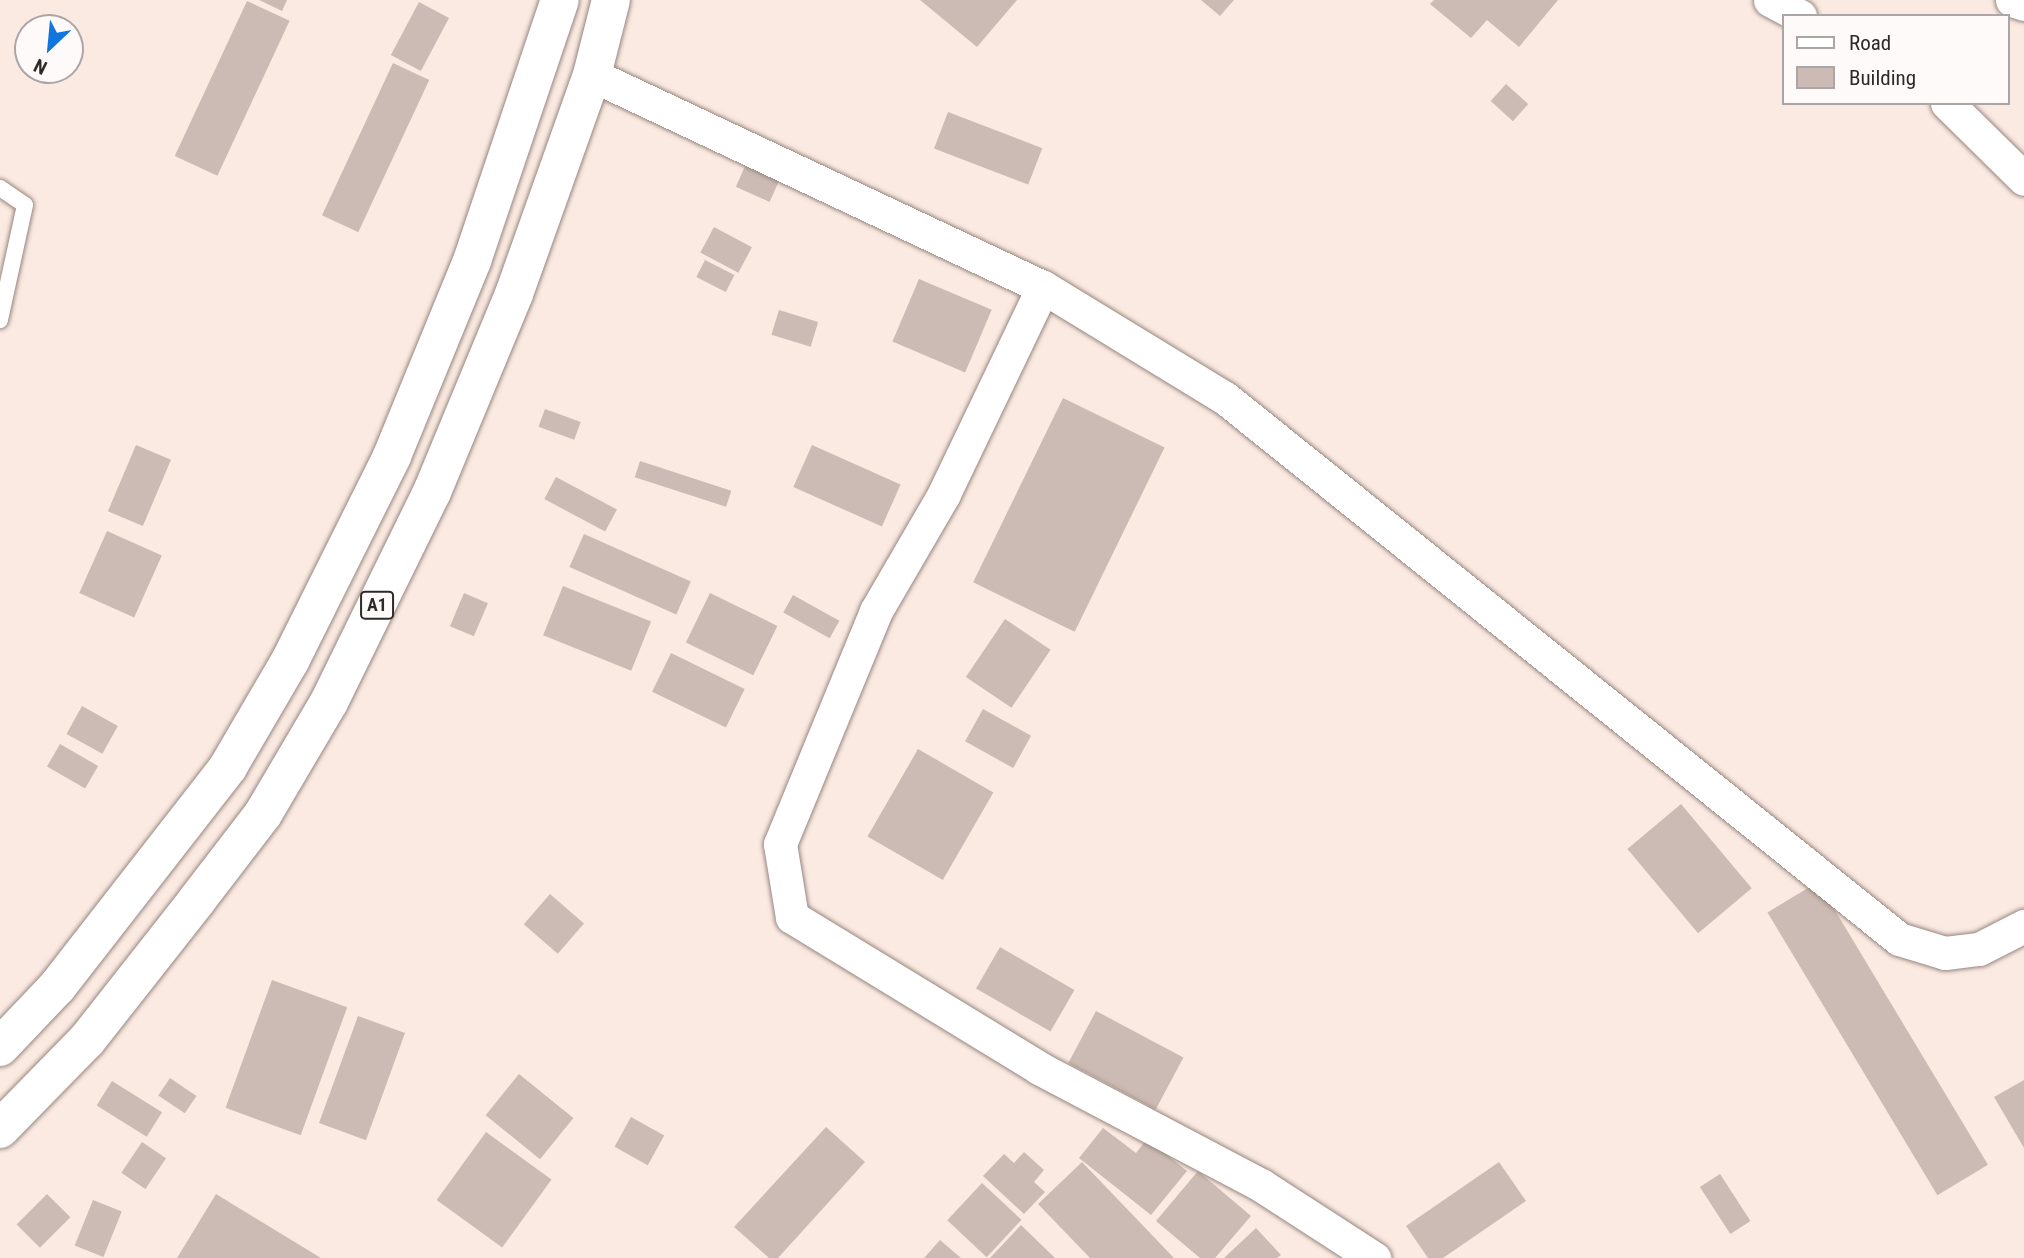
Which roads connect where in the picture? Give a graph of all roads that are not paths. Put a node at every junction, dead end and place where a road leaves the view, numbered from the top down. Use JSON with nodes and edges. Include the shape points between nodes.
{"nodes":[{"id":1,"x":560,"y":0,"type":"edge"},
{"id":2,"x":611,"y":0,"type":"edge"},
{"id":3,"x":1770,"y":0,"type":"edge"},
{"id":4,"x":2012,"y":0,"type":"edge"},
{"id":5,"x":2024,"y":4,"type":"edge"},
{"id":6,"x":1796,"y":14,"type":"edge"},
{"id":7,"x":592,"y":75,"type":"junction"},
{"id":8,"x":1949,"y":105,"type":"edge"},
{"id":9,"x":2024,"y":179,"type":"edge"},
{"id":10,"x":0,"y":188,"type":"edge"},
{"id":11,"x":1043,"y":287,"type":"junction"},
{"id":12,"x":0,"y":320,"type":"edge"},
{"id":13,"x":2024,"y":926,"type":"edge"},
{"id":14,"x":0,"y":1047,"type":"edge"},
{"id":15,"x":0,"y":1129,"type":"edge"},
{"id":16,"x":1374,"y":1258,"type":"edge"}],
"edges":[{"from":1,"to":14,"type":"highway","via":[[472,261],[392,456],[290,661],[228,767],[57,987]]},
{"from":2,"to":7,"type":"highway","number":"A1"},
{"from":3,"to":6,"type":"street"},
{"from":4,"to":5,"type":"street"},
{"from":7,"to":11,"type":"street"},
{"from":7,"to":15,"type":"highway","number":"A1","via":[[514,294],[432,492],[328,702],[263,814],[197,901],[88,1040]]},
{"from":8,"to":9,"type":"street"},
{"from":10,"to":12,"type":"lane","via":[[25,205]]},
{"from":11,"to":13,"type":"street","via":[[1225,398],[1899,939],[1945,953],[1979,948]]},
{"from":11,"to":16,"type":"street","via":[[944,494],[876,611],[780,844],[792,917],[1039,1068],[1261,1185]]}]}
